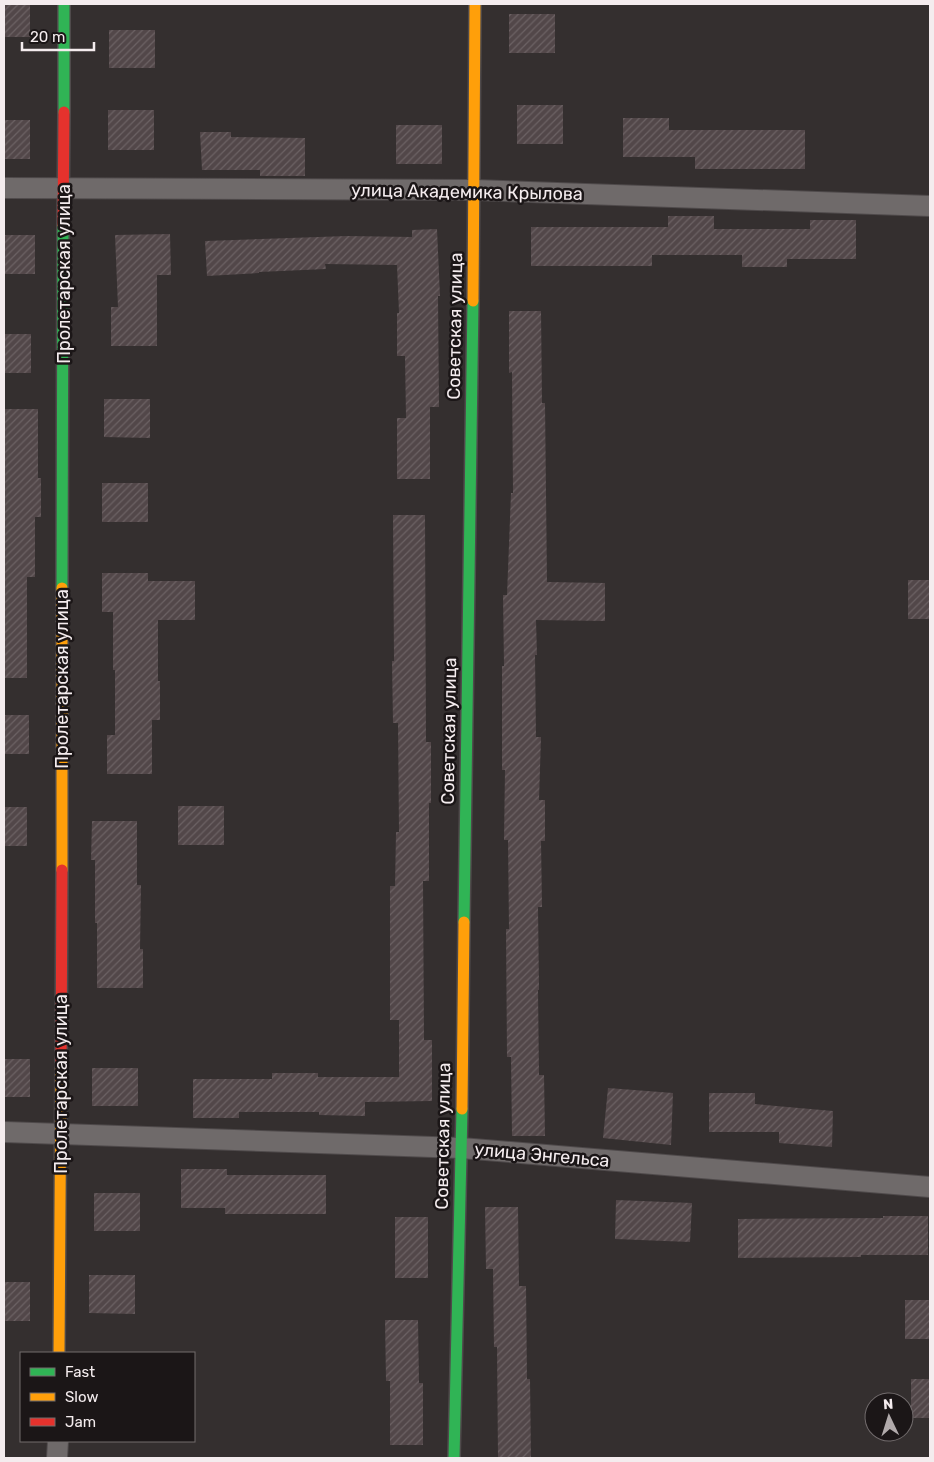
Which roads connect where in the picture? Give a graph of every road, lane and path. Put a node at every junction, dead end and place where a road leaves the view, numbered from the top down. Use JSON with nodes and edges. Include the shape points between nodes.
{"nodes":[{"id":1,"x":64,"y":4,"type":"edge"},
{"id":2,"x":475,"y":4,"type":"edge"},
{"id":3,"x":4,"y":188,"type":"edge"},
{"id":4,"x":64,"y":189,"type":"junction"},
{"id":5,"x":474,"y":190,"type":"junction"},
{"id":6,"x":930,"y":206,"type":"edge"},
{"id":7,"x":4,"y":1132,"type":"edge"},
{"id":8,"x":61,"y":1135,"type":"junction"},
{"id":9,"x":461,"y":1148,"type":"junction"},
{"id":10,"x":930,"y":1187,"type":"edge"},
{"id":11,"x":59,"y":1352,"type":"edge"},
{"id":12,"x":58,"y":1442,"type":"edge"},
{"id":13,"x":57,"y":1458,"type":"edge"},
{"id":14,"x":454,"y":1458,"type":"edge"}],
"edges":[{"from":1,"to":4,"type":"street","name":"Пролетарская улица"},
{"from":2,"to":5,"type":"street","name":"Советская улица"},
{"from":3,"to":4,"type":"street","name":"улица Академика Крылова"},
{"from":4,"to":5,"type":"street","name":"улица Академика Крылова"},
{"from":4,"to":8,"type":"street","name":"Пролетарская улица"},
{"from":5,"to":6,"type":"street","name":"улица Академика Крылова"},
{"from":5,"to":9,"type":"street","name":"Советская улица"},
{"from":7,"to":8,"type":"street","name":"улица Энгельса"},
{"from":8,"to":9,"type":"street","name":"улица Энгельса"},
{"from":8,"to":11,"type":"street","name":"Пролетарская улица"},
{"from":9,"to":10,"type":"street","name":"улица Энгельса"},
{"from":9,"to":14,"type":"street","name":"Советская улица"},
{"from":12,"to":13,"type":"street"}]}
